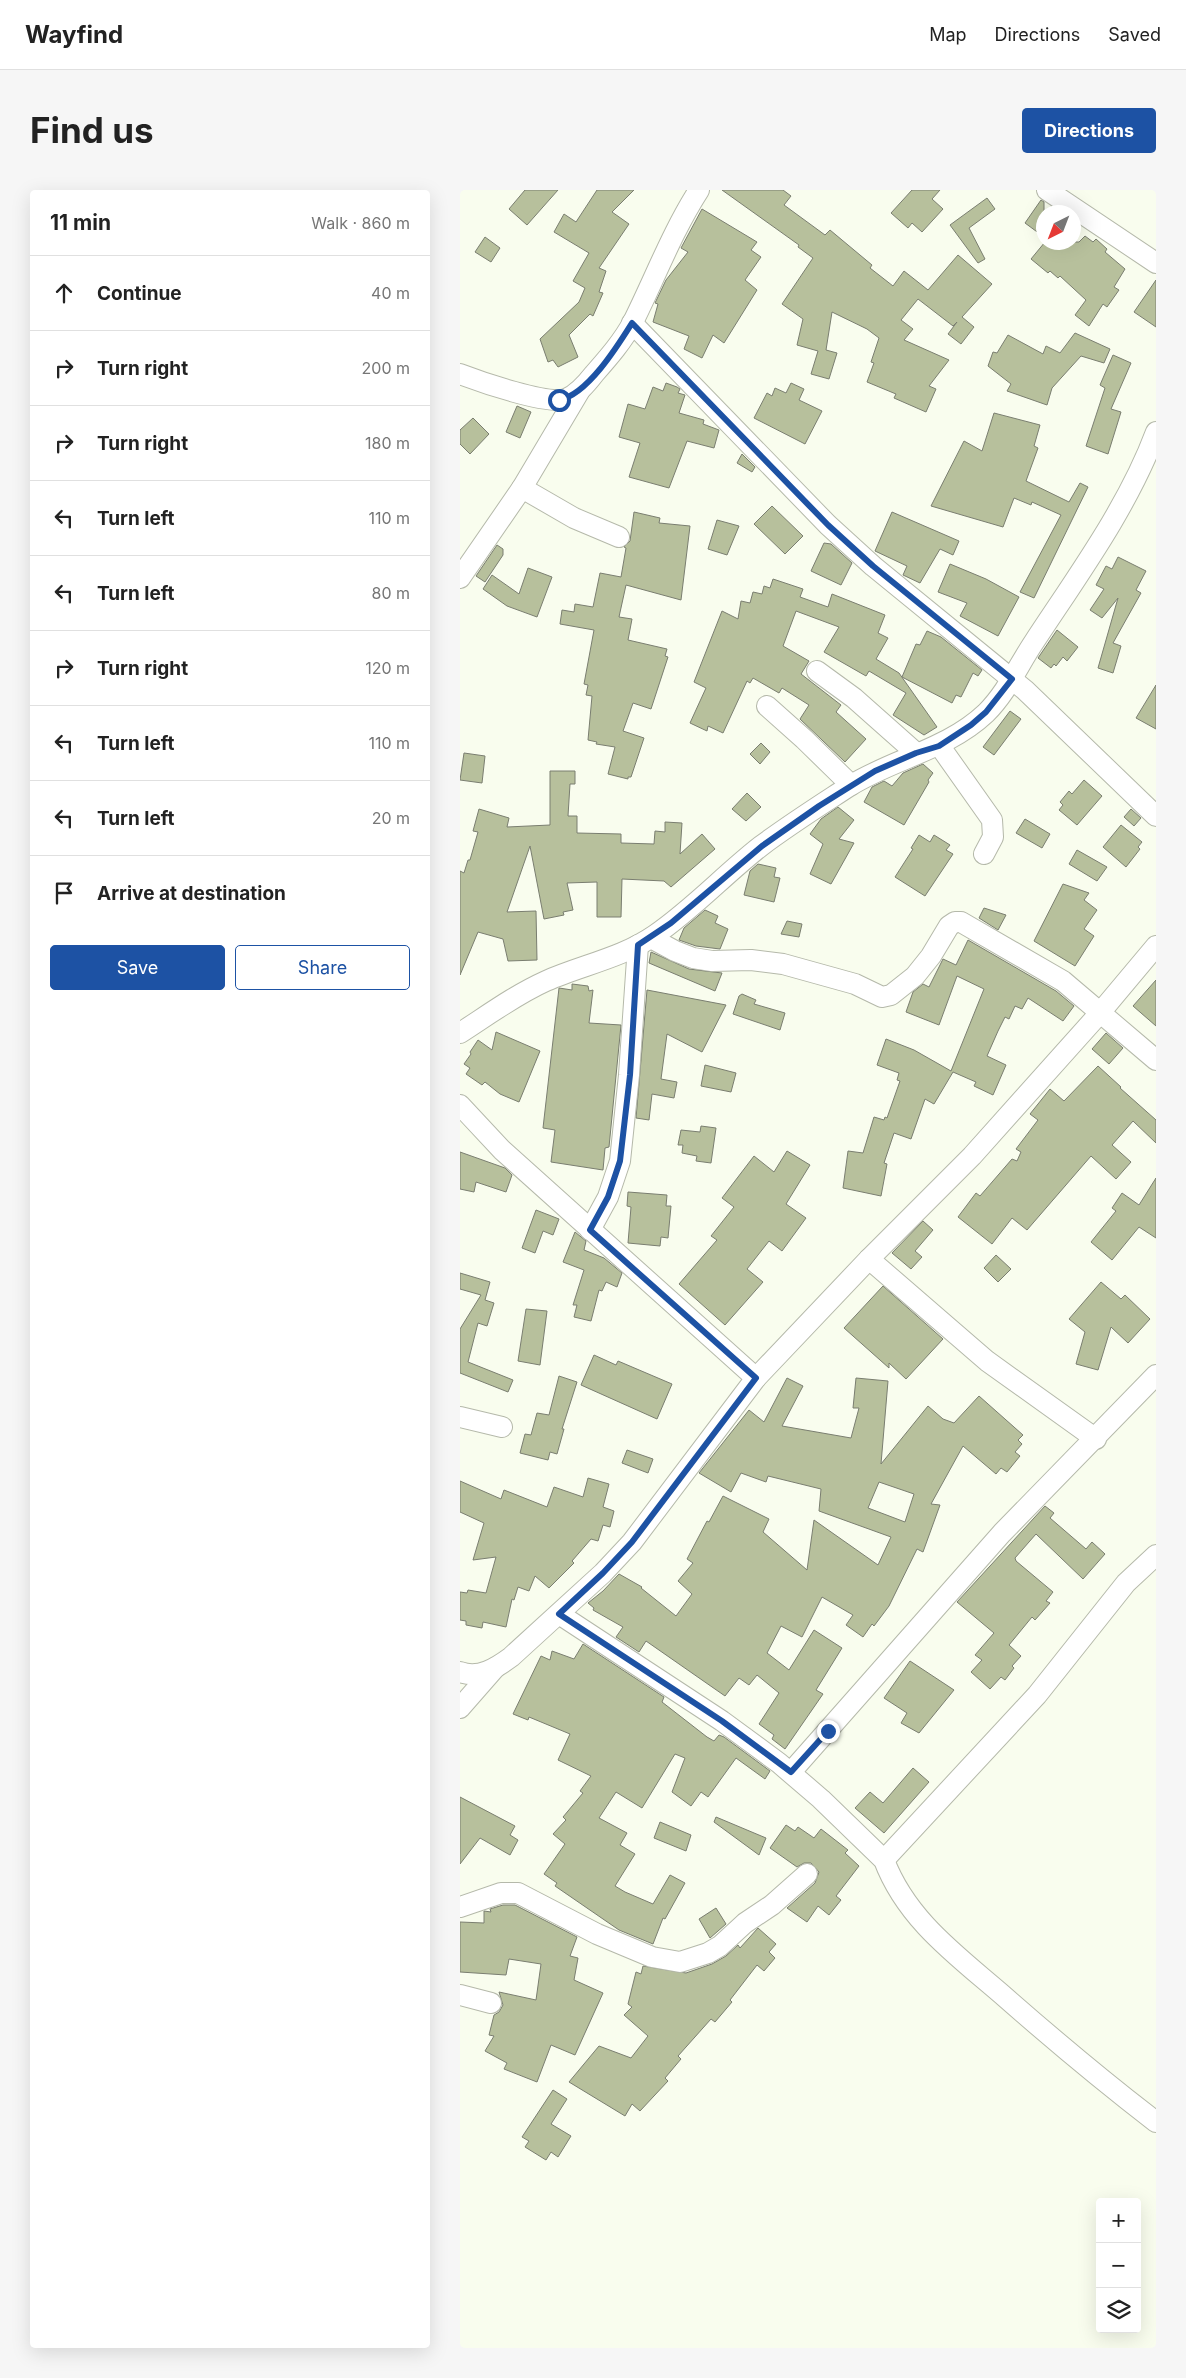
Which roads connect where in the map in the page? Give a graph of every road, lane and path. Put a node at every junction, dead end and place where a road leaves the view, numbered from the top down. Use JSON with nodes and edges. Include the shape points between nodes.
{"nodes":[{"id":1,"x":1046,"y":190,"type":"edge"},
{"id":2,"x":695,"y":192,"type":"edge"},
{"id":3,"x":1156,"y":263,"type":"edge"},
{"id":4,"x":632,"y":323,"type":"junction"},
{"id":5,"x":460,"y":374,"type":"edge"},
{"id":6,"x":579,"y":392,"type":"junction"},
{"id":7,"x":1156,"y":432,"type":"edge"},
{"id":8,"x":522,"y":488,"type":"junction"},
{"id":9,"x":619,"y":537,"type":"dead end"},
{"id":10,"x":460,"y":552,"type":"edge"},
{"id":11,"x":462,"y":575,"type":"edge"},
{"id":12,"x":818,"y":671,"type":"dead end"},
{"id":13,"x":1012,"y":679,"type":"junction"},
{"id":14,"x":767,"y":706,"type":"dead end"},
{"id":15,"x":939,"y":746,"type":"junction"},
{"id":16,"x":916,"y":753,"type":"junction"},
{"id":17,"x":851,"y":785,"type":"junction"},
{"id":18,"x":1156,"y":816,"type":"edge"},
{"id":19,"x":984,"y":854,"type":"dead end"},
{"id":20,"x":645,"y":941,"type":"junction"},
{"id":21,"x":1156,"y":946,"type":"edge"},
{"id":22,"x":1099,"y":1014,"type":"junction"},
{"id":23,"x":460,"y":1033,"type":"edge"},
{"id":24,"x":1156,"y":1060,"type":"edge"},
{"id":25,"x":460,"y":1105,"type":"edge"},
{"id":26,"x":590,"y":1230,"type":"junction"},
{"id":27,"x":869,"y":1258,"type":"junction"},
{"id":28,"x":1156,"y":1375,"type":"edge"},
{"id":29,"x":756,"y":1378,"type":"junction"},
{"id":30,"x":460,"y":1417,"type":"edge"},
{"id":31,"x":502,"y":1427,"type":"dead end"},
{"id":32,"x":1096,"y":1439,"type":"junction"},
{"id":33,"x":1156,"y":1555,"type":"edge"},
{"id":34,"x":559,"y":1614,"type":"junction"},
{"id":35,"x":496,"y":1668,"type":"junction"},
{"id":36,"x":460,"y":1672,"type":"edge"},
{"id":37,"x":460,"y":1708,"type":"edge"},
{"id":38,"x":791,"y":1772,"type":"junction"},
{"id":39,"x":884,"y":1860,"type":"junction"},
{"id":40,"x":807,"y":1874,"type":"dead end"},
{"id":41,"x":460,"y":1908,"type":"edge"},
{"id":42,"x":460,"y":1995,"type":"edge"},
{"id":43,"x":490,"y":2002,"type":"dead end"},
{"id":44,"x":1156,"y":2122,"type":"edge"}],
"edges":[{"from":1,"to":3,"type":"street"},
{"from":2,"to":4,"type":"street"},
{"from":4,"to":6,"type":"street"},
{"from":4,"to":13,"type":"street","via":[[828,525],[873,566]]},
{"from":5,"to":6,"type":"street","via":[[550,399],[566,399]]},
{"from":6,"to":8,"type":"street"},
{"from":7,"to":13,"type":"street","via":[[1106,530]]},
{"from":8,"to":9,"type":"street","via":[[574,518]]},
{"from":8,"to":11,"type":"street"},
{"from":10,"to":11,"type":"street"},
{"from":12,"to":16,"type":"street"},
{"from":13,"to":15,"type":"street","via":[[986,712]]},
{"from":13,"to":18,"type":"street"},
{"from":14,"to":17,"type":"street"},
{"from":15,"to":16,"type":"street"},
{"from":15,"to":19,"type":"street","via":[[992,820],[993,837]]},
{"from":16,"to":17,"type":"street"},
{"from":17,"to":20,"type":"street","via":[[762,846]]},
{"from":20,"to":22,"type":"street","via":[[693,958],[783,964],[855,984],[882,997],[891,996],[915,976],[949,926],[961,922],[1063,981]]},
{"from":20,"to":23,"type":"street","via":[[614,957],[547,980]]},
{"from":20,"to":26,"type":"street","via":[[620,1161],[608,1197]]},
{"from":21,"to":22,"type":"street"},
{"from":22,"to":24,"type":"street"},
{"from":22,"to":27,"type":"street","via":[[972,1156]]},
{"from":25,"to":26,"type":"street","via":[[502,1150]]},
{"from":26,"to":29,"type":"street"},
{"from":27,"to":29,"type":"street"},
{"from":27,"to":32,"type":"street","via":[[987,1361]]},
{"from":28,"to":32,"type":"street"},
{"from":29,"to":34,"type":"street","via":[[632,1542]]},
{"from":30,"to":31,"type":"street"},
{"from":32,"to":38,"type":"street","via":[[1002,1533]]},
{"from":33,"to":39,"type":"street","via":[[1121,1589],[1037,1695]]},
{"from":34,"to":35,"type":"street"},
{"from":34,"to":38,"type":"street","via":[[722,1721]]},
{"from":35,"to":36,"type":"street","via":[[478,1675]]},
{"from":35,"to":37,"type":"street"},
{"from":38,"to":39,"type":"street"},
{"from":39,"to":44,"type":"street","via":[[908,1906],[936,1938],[1049,2036]]},
{"from":40,"to":41,"type":"street","via":[[720,1946],[708,1954],[680,1962],[652,1957],[597,1934],[518,1893],[501,1894]]},
{"from":42,"to":43,"type":"street"}]}
